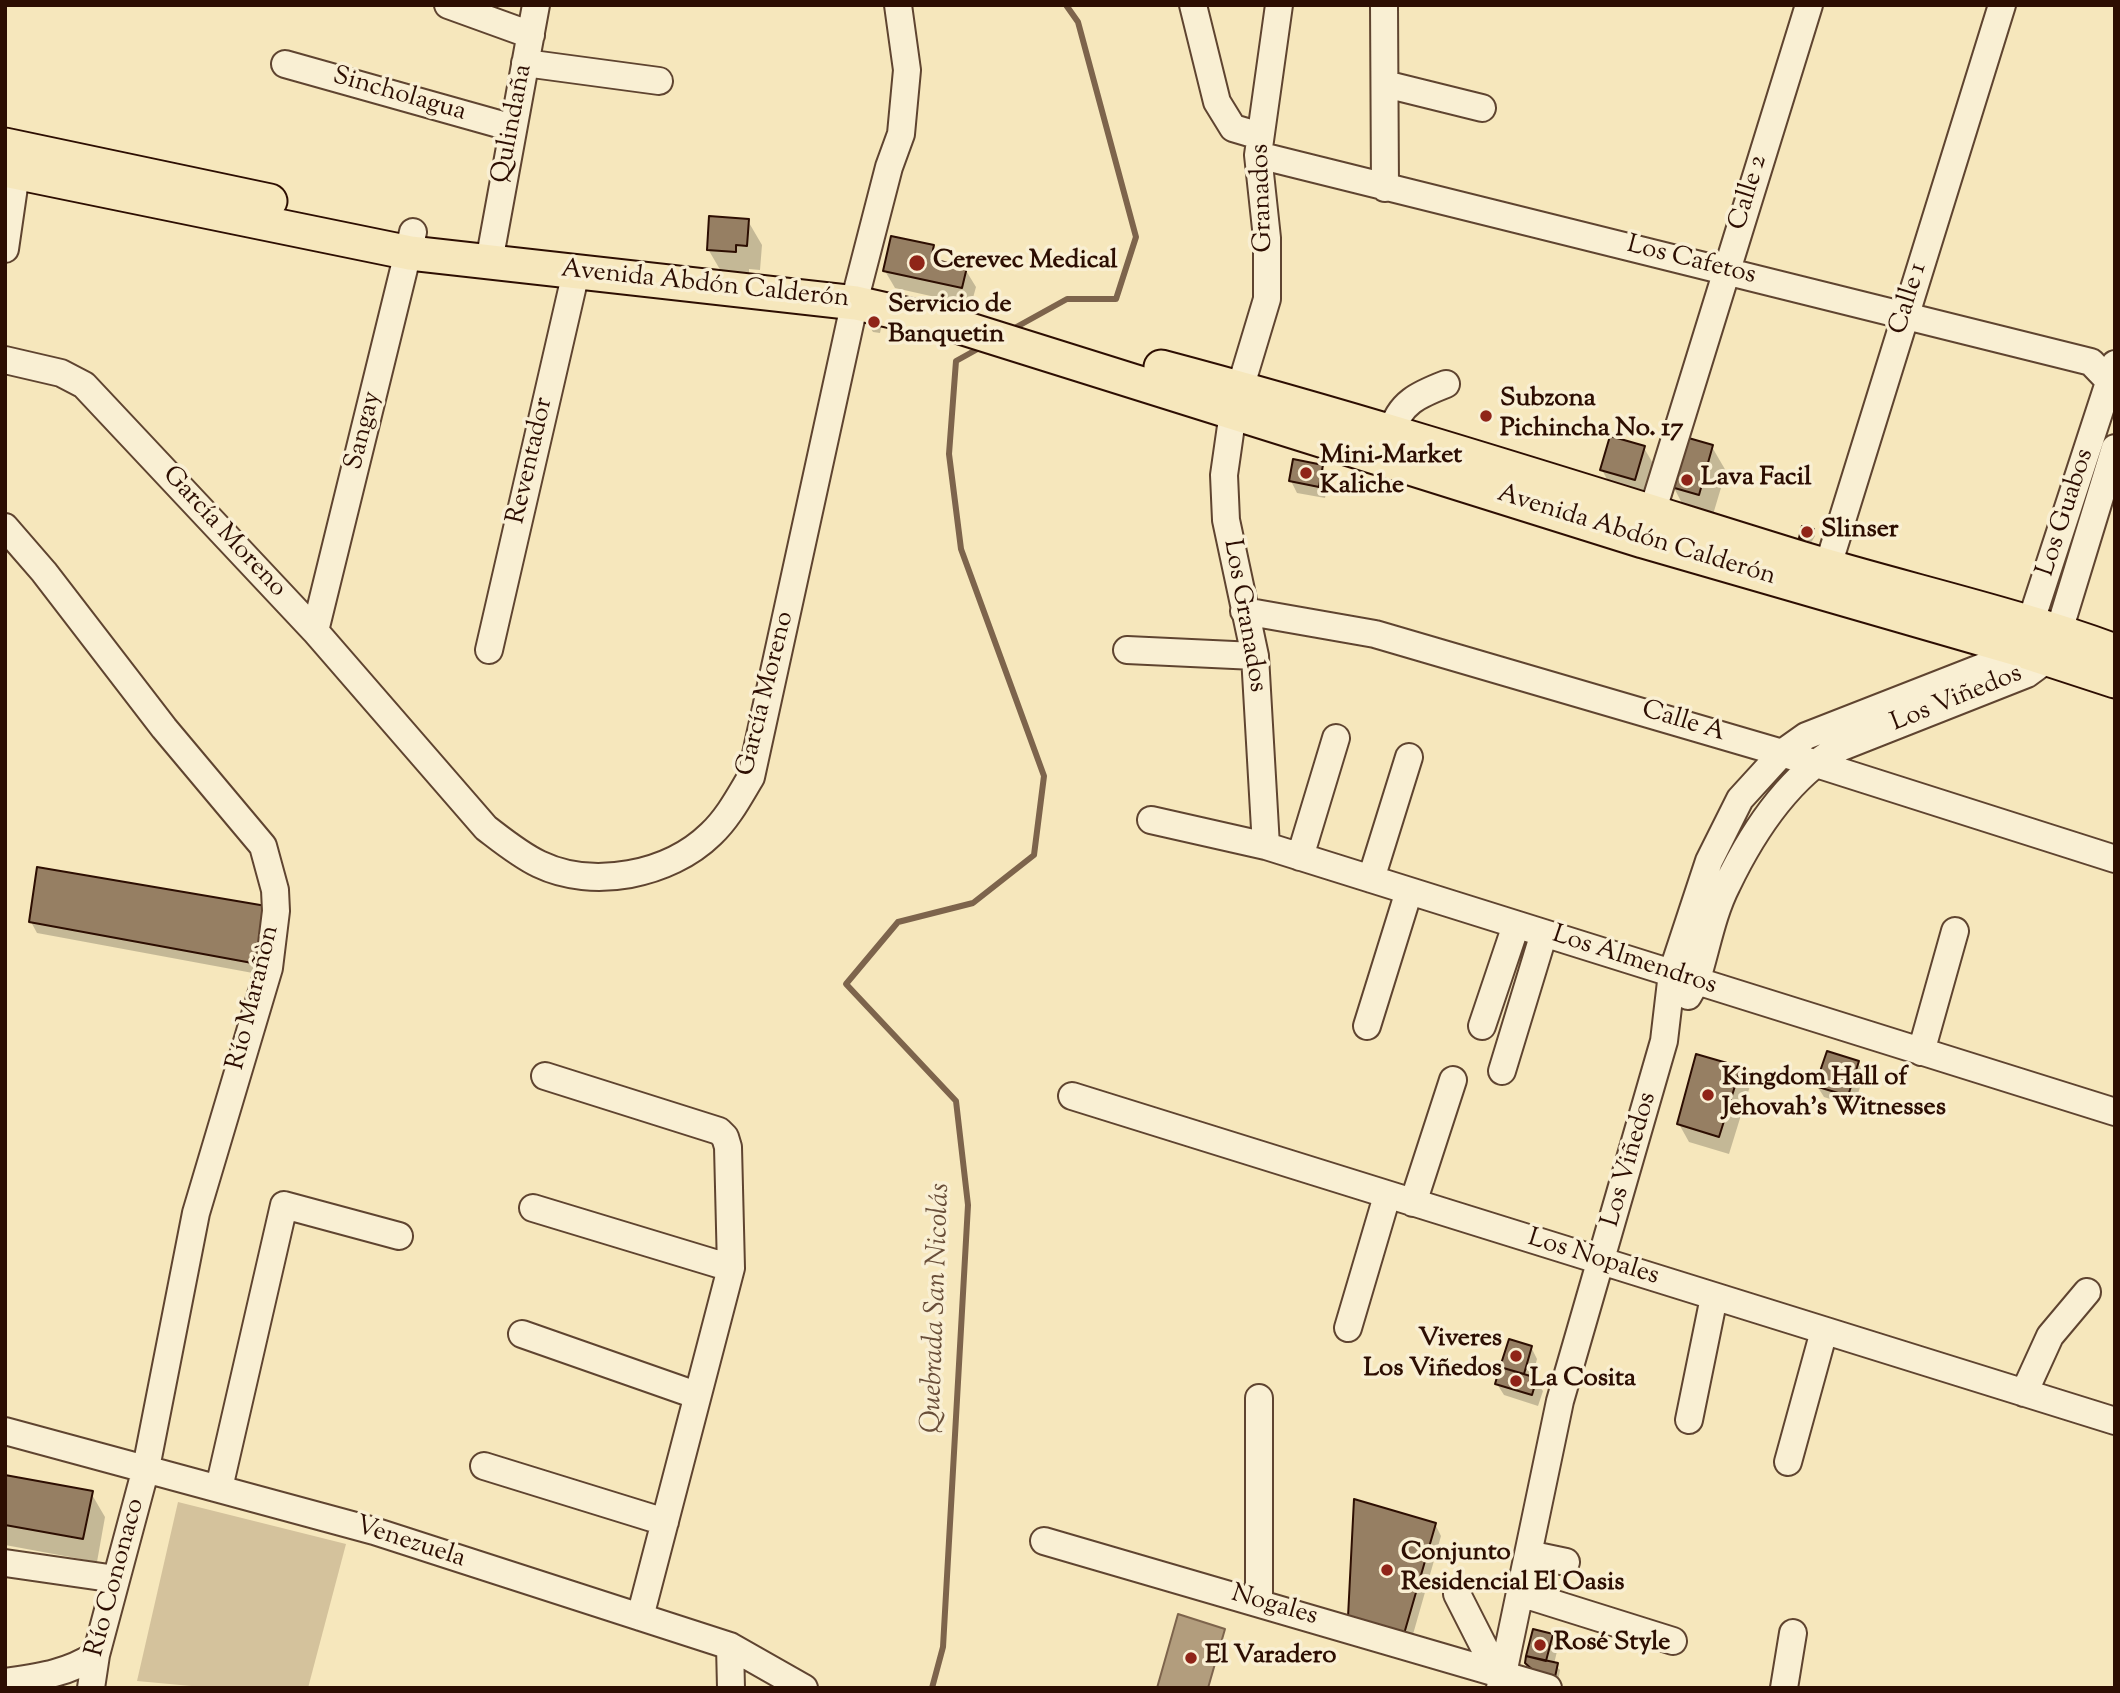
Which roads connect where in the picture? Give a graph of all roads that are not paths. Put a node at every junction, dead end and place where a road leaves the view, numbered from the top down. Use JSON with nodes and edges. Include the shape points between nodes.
{"nodes":[{"id":1,"x":448,"y":5,"type":"edge"},
{"id":2,"x":536,"y":5,"type":"edge"},
{"id":3,"x":898,"y":5,"type":"edge"},
{"id":4,"x":1193,"y":5,"type":"edge"},
{"id":5,"x":1279,"y":5,"type":"edge"},
{"id":6,"x":1384,"y":5,"type":"edge"},
{"id":7,"x":1809,"y":5,"type":"edge"},
{"id":8,"x":2002,"y":5,"type":"edge"},
{"id":9,"x":531,"y":35,"type":"junction"},
{"id":10,"x":285,"y":64,"type":"dead end"},
{"id":11,"x":525,"y":64,"type":"junction"},
{"id":12,"x":659,"y":81,"type":"dead end"},
{"id":13,"x":1385,"y":84,"type":"junction"},
{"id":14,"x":1482,"y":108,"type":"dead end"},
{"id":15,"x":513,"y":128,"type":"junction"},
{"id":16,"x":1259,"y":145,"type":"junction"},
{"id":17,"x":9,"y":163,"type":"edge"},
{"id":18,"x":1385,"y":187,"type":"junction"},
{"id":19,"x":412,"y":242,"type":"junction"},
{"id":20,"x":5,"y":249,"type":"edge"},
{"id":21,"x":490,"y":253,"type":"junction"},
{"id":22,"x":1726,"y":270,"type":"junction"},
{"id":23,"x":576,"y":272,"type":"junction"},
{"id":24,"x":857,"y":295,"type":"junction"},
{"id":25,"x":1905,"y":316,"type":"junction"},
{"id":26,"x":5,"y":360,"type":"edge"},
{"id":27,"x":2113,"y":377,"type":"edge"},
{"id":28,"x":1446,"y":384,"type":"dead end"},
{"id":29,"x":1237,"y":400,"type":"junction"},
{"id":30,"x":1392,"y":432,"type":"junction"},
{"id":31,"x":2115,"y":448,"type":"edge"},
{"id":32,"x":5,"y":527,"type":"edge"},
{"id":33,"x":1648,"y":527,"type":"junction"},
{"id":34,"x":1824,"y":579,"type":"junction"},
{"id":35,"x":1244,"y":611,"type":"junction"},
{"id":36,"x":315,"y":631,"type":"junction"},
{"id":37,"x":2038,"y":640,"type":"junction"},
{"id":38,"x":489,"y":650,"type":"dead end"},
{"id":39,"x":1127,"y":650,"type":"dead end"},
{"id":40,"x":2115,"y":651,"type":"edge"},
{"id":41,"x":1255,"y":656,"type":"junction"},
{"id":42,"x":2115,"y":681,"type":"edge"},
{"id":43,"x":1336,"y":738,"type":"dead end"},
{"id":44,"x":1782,"y":753,"type":"junction"},
{"id":45,"x":1409,"y":757,"type":"dead end"},
{"id":46,"x":1813,"y":763,"type":"junction"},
{"id":47,"x":1152,"y":820,"type":"dead end"},
{"id":48,"x":1266,"y":846,"type":"junction"},
{"id":49,"x":1300,"y":857,"type":"junction"},
{"id":50,"x":2115,"y":859,"type":"edge"},
{"id":51,"x":1371,"y":879,"type":"junction"},
{"id":52,"x":1409,"y":891,"type":"junction"},
{"id":53,"x":1516,"y":925,"type":"junction"},
{"id":54,"x":1955,"y":931,"type":"dead end"},
{"id":55,"x":1544,"y":933,"type":"junction"},
{"id":56,"x":1684,"y":978,"type":"junction"},
{"id":57,"x":1367,"y":1026,"type":"dead end"},
{"id":58,"x":1482,"y":1026,"type":"dead end"},
{"id":59,"x":1921,"y":1052,"type":"junction"},
{"id":60,"x":1502,"y":1071,"type":"dead end"},
{"id":61,"x":545,"y":1076,"type":"dead end"},
{"id":62,"x":1453,"y":1080,"type":"dead end"},
{"id":63,"x":1072,"y":1096,"type":"dead end"},
{"id":64,"x":2115,"y":1112,"type":"edge"},
{"id":65,"x":1387,"y":1196,"type":"junction"},
{"id":66,"x":1413,"y":1203,"type":"junction"},
{"id":67,"x":533,"y":1208,"type":"dead end"},
{"id":68,"x":398,"y":1236,"type":"dead end"},
{"id":69,"x":1603,"y":1262,"type":"junction"},
{"id":70,"x":731,"y":1268,"type":"junction"},
{"id":71,"x":2088,"y":1292,"type":"dead end"},
{"id":72,"x":1714,"y":1297,"type":"junction"},
{"id":73,"x":1348,"y":1328,"type":"dead end"},
{"id":74,"x":1824,"y":1331,"type":"junction"},
{"id":75,"x":522,"y":1334,"type":"dead end"},
{"id":76,"x":2024,"y":1393,"type":"junction"},
{"id":77,"x":696,"y":1395,"type":"junction"},
{"id":78,"x":1259,"y":1398,"type":"dead end"},
{"id":79,"x":1689,"y":1420,"type":"dead end"},
{"id":80,"x":2115,"y":1421,"type":"edge"},
{"id":81,"x":5,"y":1432,"type":"edge"},
{"id":82,"x":1788,"y":1462,"type":"dead end"},
{"id":83,"x":485,"y":1466,"type":"dead end"},
{"id":84,"x":146,"y":1468,"type":"junction"},
{"id":85,"x":219,"y":1488,"type":"junction"},
{"id":86,"x":665,"y":1522,"type":"junction"},
{"id":87,"x":1044,"y":1541,"type":"dead end"},
{"id":88,"x":1528,"y":1555,"type":"junction"},
{"id":89,"x":1566,"y":1562,"type":"dead end"},
{"id":90,"x":5,"y":1563,"type":"edge"},
{"id":91,"x":116,"y":1579,"type":"junction"},
{"id":92,"x":1520,"y":1593,"type":"junction"},
{"id":93,"x":1457,"y":1594,"type":"dead end"},
{"id":94,"x":1259,"y":1603,"type":"junction"},
{"id":95,"x":640,"y":1617,"type":"junction"},
{"id":96,"x":1793,"y":1633,"type":"dead end"},
{"id":97,"x":1673,"y":1641,"type":"dead end"},
{"id":98,"x":730,"y":1646,"type":"junction"},
{"id":99,"x":96,"y":1656,"type":"junction"},
{"id":100,"x":5,"y":1682,"type":"edge"},
{"id":101,"x":1505,"y":1683,"type":"edge"},
{"id":102,"x":97,"y":1687,"type":"edge"},
{"id":103,"x":731,"y":1688,"type":"edge"},
{"id":104,"x":804,"y":1688,"type":"edge"},
{"id":105,"x":1548,"y":1688,"type":"edge"},
{"id":106,"x":1784,"y":1688,"type":"edge"}],
"edges":[{"from":1,"to":9,"type":"street"},
{"from":2,"to":9,"type":"street","name":"Qulindaña"},
{"from":3,"to":24,"type":"street","name":"García Moreno","via":[[907,70],[905,108]]},
{"from":4,"to":16,"type":"street","name":"Los Cafetos","via":[[1217,102],[1233,128]]},
{"from":5,"to":16,"type":"street","name":"Granados"},
{"from":6,"to":13,"type":"street"},
{"from":7,"to":22,"type":"street","name":"Calle 2"},
{"from":8,"to":25,"type":"street","name":"Calle 1"},
{"from":9,"to":11,"type":"street","name":"Qulindaña"},
{"from":10,"to":15,"type":"street","name":"Sincholagua"},
{"from":11,"to":12,"type":"street"},
{"from":11,"to":15,"type":"street","name":"Qulindaña"},
{"from":13,"to":14,"type":"street"},
{"from":13,"to":18,"type":"street"},
{"from":15,"to":21,"type":"street","name":"Qulindaña"},
{"from":16,"to":18,"type":"street","name":"Los Cafetos"},
{"from":16,"to":29,"type":"street","name":"Granados","via":[[1267,299]]},
{"from":17,"to":19,"type":"main road","name":"Avenida Abdón Calderón"},
{"from":17,"to":20,"type":"street"},
{"from":18,"to":22,"type":"street","name":"Los Cafetos"},
{"from":19,"to":21,"type":"main road","name":"Avenida Abdón Calderón"},
{"from":19,"to":36,"type":"street","name":"Sangay"},
{"from":21,"to":23,"type":"main road","name":"Avenida Abdón Calderón"},
{"from":21,"to":24,"type":"main road","name":"Avenida Abdón Calderón"},
{"from":22,"to":25,"type":"street","name":"Los Cafetos"},
{"from":22,"to":33,"type":"street","name":"Calle 2"},
{"from":23,"to":24,"type":"main road","name":"Avenida Abdón Calderón"},
{"from":23,"to":38,"type":"street","name":"Reventador"},
{"from":24,"to":29,"type":"main road","name":"Avenida Abdón Calderón","via":[[958,317]]},
{"from":24,"to":36,"type":"street","name":"García Moreno","via":[[751,777],[711,834],[679,857],[637,872],[589,876],[561,872],[515,850],[485,828]]},
{"from":25,"to":27,"type":"street","name":"Los Cafetos","via":[[2091,362]]},
{"from":25,"to":34,"type":"street","name":"Calle 1"},
{"from":26,"to":36,"type":"street","name":"García Moreno","via":[[61,373],[84,385]]},
{"from":27,"to":37,"type":"street","name":"Los Guabos"},
{"from":28,"to":30,"type":"street","via":[[1406,403]]},
{"from":29,"to":30,"type":"main road","name":"Avenida Abdón Calderón"},
{"from":29,"to":33,"type":"main road","name":"Avenida Abdón Calderón"},
{"from":29,"to":35,"type":"street","name":"Los Granados","via":[[1224,475],[1226,520]]},
{"from":30,"to":33,"type":"main road","name":"Avenida Abdón Calderón"},
{"from":31,"to":37,"type":"street","name":"Los Guabos"},
{"from":32,"to":84,"type":"street","name":"Río Marañòn","via":[[263,846],[275,890],[269,968],[196,1213]]},
{"from":33,"to":34,"type":"main road","name":"Avenida Abdón Calderón"},
{"from":34,"to":37,"type":"main road","name":"Avenida Abdón Calderón"},
{"from":35,"to":41,"type":"street","name":"Los Granados"},
{"from":35,"to":44,"type":"street","name":"Calle A","via":[[1374,634]]},
{"from":37,"to":40,"type":"main road","name":"Avenida Abdón Calderón"},
{"from":37,"to":42,"type":"main road","name":"Avenida Abdón Calderón"},
{"from":37,"to":44,"type":"street","name":"Los Viñedos","via":[[1985,667],[1806,736]]},
{"from":37,"to":46,"type":"street","name":"Los Viñedos","via":[[2027,674],[1837,749]]},
{"from":39,"to":41,"type":"street"},
{"from":41,"to":48,"type":"street","name":"Los Granados"},
{"from":43,"to":49,"type":"street"},
{"from":44,"to":46,"type":"street","name":"Calle A"},
{"from":44,"to":56,"type":"street","name":"Los Viñedos","via":[[1740,799],[1709,861]]},
{"from":45,"to":51,"type":"street"},
{"from":46,"to":50,"type":"street","name":"Calle A"},
{"from":46,"to":56,"type":"street","name":"Los Viñedos","via":[[1765,818],[1726,887]]},
{"from":47,"to":48,"type":"street","name":"Los Almendros"},
{"from":48,"to":49,"type":"street","name":"Los Almendros"},
{"from":49,"to":51,"type":"street","name":"Los Almendros"},
{"from":51,"to":52,"type":"street","name":"Los Almendros"},
{"from":52,"to":53,"type":"street","name":"Los Almendros"},
{"from":52,"to":57,"type":"street"},
{"from":53,"to":55,"type":"street","name":"Los Almendros"},
{"from":53,"to":58,"type":"street"},
{"from":54,"to":59,"type":"street"},
{"from":55,"to":56,"type":"street","name":"Los Almendros"},
{"from":55,"to":60,"type":"street"},
{"from":56,"to":59,"type":"street","name":"Los Almendros"},
{"from":56,"to":69,"type":"street","name":"Los Viñedos"},
{"from":59,"to":64,"type":"street","name":"Los Almendros"},
{"from":61,"to":70,"type":"street","via":[[719,1131],[725,1137]]},
{"from":62,"to":66,"type":"street"},
{"from":63,"to":65,"type":"street","name":"Los Nopales"},
{"from":65,"to":66,"type":"street","name":"Los Nopales"},
{"from":65,"to":73,"type":"street"},
{"from":66,"to":69,"type":"street","name":"Los Nopales"},
{"from":67,"to":70,"type":"street"},
{"from":68,"to":85,"type":"street","via":[[284,1205]]},
{"from":69,"to":72,"type":"street","name":"Los Nopales"},
{"from":69,"to":88,"type":"street","name":"Los Viñedos","via":[[1560,1401]]},
{"from":70,"to":77,"type":"street"},
{"from":71,"to":76,"type":"street","via":[[2050,1336]]},
{"from":72,"to":74,"type":"street","name":"Los Nopales"},
{"from":72,"to":79,"type":"street"},
{"from":74,"to":76,"type":"street","name":"Los Nopales"},
{"from":74,"to":82,"type":"street"},
{"from":75,"to":77,"type":"street"},
{"from":76,"to":80,"type":"street","name":"Los Nopales"},
{"from":77,"to":86,"type":"street"},
{"from":78,"to":94,"type":"street"},
{"from":81,"to":84,"type":"street","name":"Venezuela"},
{"from":83,"to":86,"type":"street"},
{"from":84,"to":85,"type":"street","name":"Venezuela"},
{"from":84,"to":91,"type":"street","name":"Río Cononaco"},
{"from":85,"to":95,"type":"street","name":"Venezuela","via":[[374,1531]]},
{"from":86,"to":95,"type":"street"},
{"from":87,"to":94,"type":"street","name":"Nogales"},
{"from":88,"to":89,"type":"street"},
{"from":88,"to":92,"type":"street","name":"Los Viñedos"},
{"from":90,"to":91,"type":"street"},
{"from":91,"to":99,"type":"street","name":"Río Cononaco"},
{"from":92,"to":97,"type":"street"},
{"from":92,"to":101,"type":"street","name":"Los Viñedos"},
{"from":93,"to":101,"type":"street"},
{"from":94,"to":101,"type":"street","name":"Nogales"},
{"from":95,"to":98,"type":"street","name":"Venezuela"},
{"from":96,"to":106,"type":"street"},
{"from":98,"to":103,"type":"street"},
{"from":98,"to":104,"type":"street","name":"Venezuela"},
{"from":99,"to":100,"type":"street","via":[[53,1676]]},
{"from":99,"to":102,"type":"street","name":"Río Cononaco"},
{"from":101,"to":105,"type":"street","name":"Nogales"}]}
